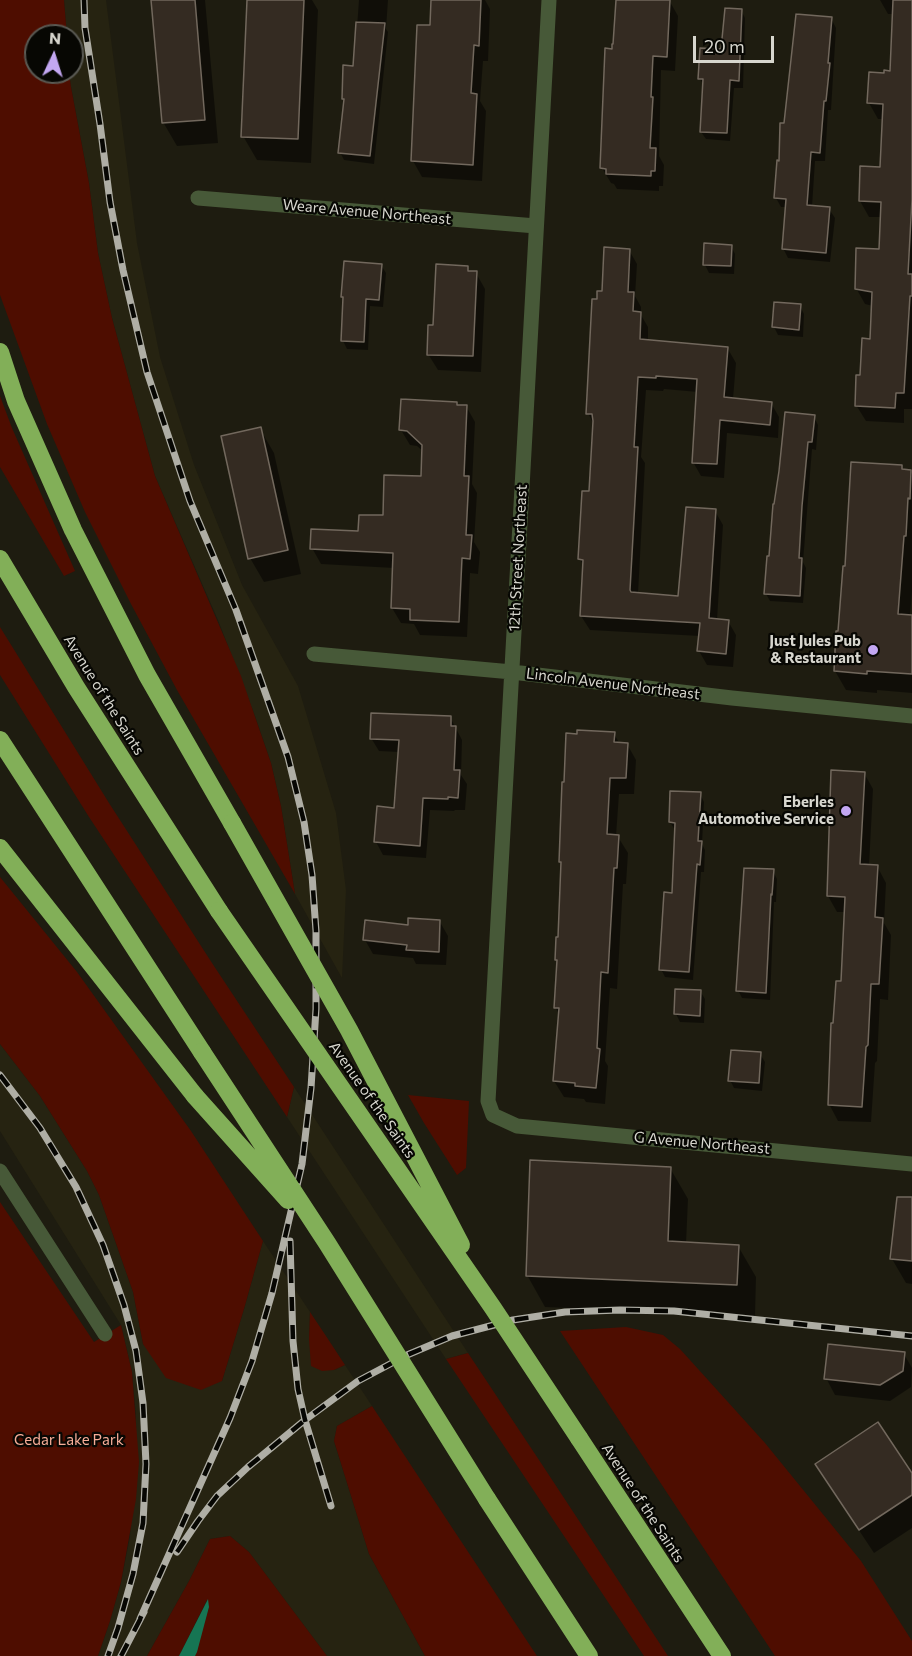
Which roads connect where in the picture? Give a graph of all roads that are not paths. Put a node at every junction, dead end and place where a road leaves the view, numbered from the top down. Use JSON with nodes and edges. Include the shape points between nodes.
{"nodes":[{"id":1,"x":549,"y":0,"type":"edge"},
{"id":2,"x":198,"y":198,"type":"dead end"},
{"id":3,"x":536,"y":226,"type":"junction"},
{"id":4,"x":0,"y":352,"type":"edge"},
{"id":5,"x":0,"y":559,"type":"edge"},
{"id":6,"x":314,"y":654,"type":"dead end"},
{"id":7,"x":512,"y":672,"type":"junction"},
{"id":8,"x":912,"y":716,"type":"edge"},
{"id":9,"x":0,"y":740,"type":"edge"},
{"id":10,"x":0,"y":848,"type":"edge"},
{"id":11,"x":494,"y":1115,"type":"joint"},
{"id":12,"x":912,"y":1164,"type":"edge"},
{"id":13,"x":0,"y":1172,"type":"edge"},
{"id":14,"x":327,"y":1243,"type":"junction"},
{"id":15,"x":494,"y":1308,"type":"junction"},
{"id":16,"x":105,"y":1334,"type":"dead end"},
{"id":17,"x":589,"y":1656,"type":"edge"},
{"id":18,"x":722,"y":1656,"type":"edge"}],
"edges":[{"from":1,"to":3,"type":"street","name":"12th Street Northeast"},
{"from":2,"to":3,"type":"street","name":"Weare Avenue Northeast"},
{"from":3,"to":7,"type":"street","name":"12th Street Northeast"},
{"from":4,"to":15,"type":"highway","bridge":true,"via":[[16,401],[73,530],[147,675],[350,1030]]},
{"from":5,"to":15,"type":"highway","name":"Avenue of the Saints","bridge":true,"via":[[76,687],[219,911]]},
{"from":6,"to":7,"type":"street","name":"Lincoln Avenue Northeast"},
{"from":7,"to":8,"type":"street","name":"Lincoln Avenue Northeast"},
{"from":7,"to":11,"type":"street","name":"12th Street Northeast","via":[[488,1101]]},
{"from":9,"to":14,"type":"highway","bridge":true},
{"from":10,"to":14,"type":"highway","bridge":true,"via":[[195,1096]]},
{"from":11,"to":12,"type":"street","name":"G Avenue Northeast","via":[[517,1126]]},
{"from":13,"to":16,"type":"street"},
{"from":14,"to":17,"type":"highway","bridge":true},
{"from":15,"to":18,"type":"highway","name":"Avenue of the Saints","bridge":true}]}
